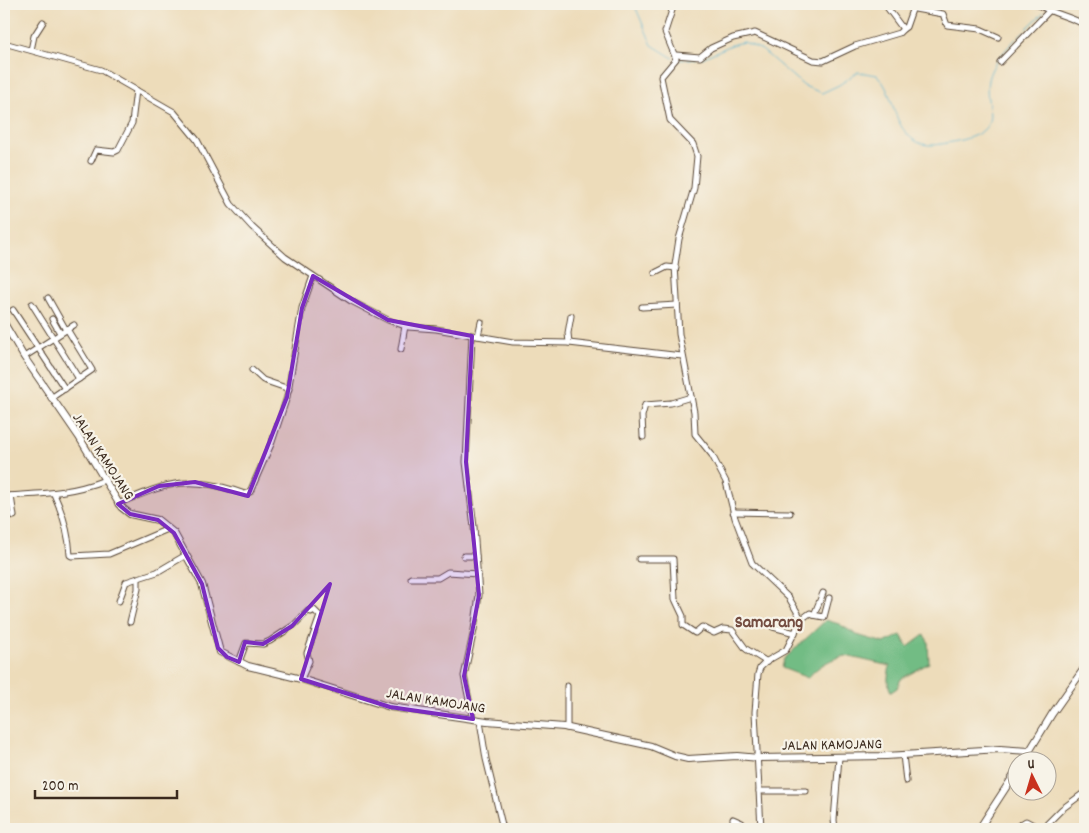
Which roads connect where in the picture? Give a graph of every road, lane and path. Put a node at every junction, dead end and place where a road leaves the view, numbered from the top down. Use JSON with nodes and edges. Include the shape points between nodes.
{"nodes":[{"id":1,"x":674,"y":4,"type":"edge"},
{"id":2,"x":1037,"y":4,"type":"edge"},
{"id":3,"x":886,"y":6,"type":"dead end"},
{"id":4,"x":912,"y":6,"type":"edge"},
{"id":5,"x":1047,"y":10,"type":"junction"},
{"id":6,"x":43,"y":22,"type":"dead end"},
{"id":7,"x":1085,"y":25,"type":"edge"},
{"id":8,"x":903,"y":29,"type":"junction"},
{"id":9,"x":998,"y":37,"type":"dead end"},
{"id":10,"x":4,"y":43,"type":"edge"},
{"id":11,"x":31,"y":50,"type":"junction"},
{"id":12,"x":676,"y":57,"type":"junction"},
{"id":13,"x":1000,"y":62,"type":"dead end"},
{"id":14,"x":136,"y":90,"type":"junction"},
{"id":15,"x":91,"y":161,"type":"dead end"},
{"id":16,"x":676,"y":268,"type":"junction"},
{"id":17,"x":655,"y":273,"type":"dead end"},
{"id":18,"x":314,"y":276,"type":"junction"},
{"id":19,"x":48,"y":298,"type":"dead end"},
{"id":20,"x":32,"y":304,"type":"dead end"},
{"id":21,"x":678,"y":305,"type":"junction"},
{"id":22,"x":642,"y":307,"type":"dead end"},
{"id":23,"x":13,"y":310,"type":"dead end"},
{"id":24,"x":571,"y":316,"type":"dead end"},
{"id":25,"x":52,"y":319,"type":"dead end"},
{"id":26,"x":481,"y":322,"type":"dead end"},
{"id":27,"x":4,"y":323,"type":"edge"},
{"id":28,"x":74,"y":325,"type":"dead end"},
{"id":29,"x":404,"y":326,"type":"junction"},
{"id":30,"x":67,"y":329,"type":"junction"},
{"id":31,"x":60,"y":334,"type":"junction"},
{"id":32,"x":472,"y":336,"type":"junction"},
{"id":33,"x":478,"y":336,"type":"junction"},
{"id":34,"x":53,"y":338,"type":"junction"},
{"id":35,"x":570,"y":343,"type":"junction"},
{"id":36,"x":39,"y":349,"type":"junction"},
{"id":37,"x":401,"y":349,"type":"dead end"},
{"id":38,"x":682,"y":356,"type":"junction"},
{"id":39,"x":24,"y":357,"type":"junction"},
{"id":40,"x":252,"y":370,"type":"dead end"},
{"id":41,"x":79,"y":378,"type":"junction"},
{"id":42,"x":65,"y":389,"type":"junction"},
{"id":43,"x":289,"y":389,"type":"junction"},
{"id":44,"x":691,"y":397,"type":"junction"},
{"id":45,"x":50,"y":398,"type":"junction"},
{"id":46,"x":643,"y":437,"type":"dead end"},
{"id":47,"x":104,"y":480,"type":"junction"},
{"id":48,"x":54,"y":494,"type":"junction"},
{"id":49,"x":4,"y":496,"type":"edge"},
{"id":50,"x":11,"y":496,"type":"junction"},
{"id":51,"x":118,"y":504,"type":"junction"},
{"id":52,"x":733,"y":512,"type":"junction"},
{"id":53,"x":790,"y":512,"type":"dead end"},
{"id":54,"x":14,"y":516,"type":"dead end"},
{"id":55,"x":168,"y":529,"type":"junction"},
{"id":56,"x":186,"y":555,"type":"junction"},
{"id":57,"x":464,"y":556,"type":"dead end"},
{"id":58,"x":476,"y":556,"type":"junction"},
{"id":59,"x":639,"y":559,"type":"dead end"},
{"id":60,"x":478,"y":574,"type":"junction"},
{"id":61,"x":138,"y":578,"type":"junction"},
{"id":62,"x":411,"y":578,"type":"dead end"},
{"id":63,"x":823,"y":593,"type":"dead end"},
{"id":64,"x":829,"y":598,"type":"dead end"},
{"id":65,"x":119,"y":601,"type":"dead end"},
{"id":66,"x":813,"y":615,"type":"junction"},
{"id":67,"x":130,"y":622,"type":"dead end"},
{"id":68,"x":798,"y":622,"type":"junction"},
{"id":69,"x":773,"y":627,"type":"dead end"},
{"id":70,"x":795,"y":633,"type":"junction"},
{"id":71,"x":239,"y":662,"type":"junction"},
{"id":72,"x":767,"y":662,"type":"junction"},
{"id":73,"x":1085,"y":667,"type":"edge"},
{"id":74,"x":301,"y":679,"type":"junction"},
{"id":75,"x":567,"y":686,"type":"dead end"},
{"id":76,"x":477,"y":720,"type":"junction"},
{"id":77,"x":567,"y":728,"type":"junction"},
{"id":78,"x":1014,"y":750,"type":"edge"},
{"id":79,"x":1030,"y":750,"type":"edge"},
{"id":80,"x":903,"y":755,"type":"junction"},
{"id":81,"x":840,"y":756,"type":"junction"},
{"id":82,"x":757,"y":758,"type":"junction"},
{"id":83,"x":906,"y":781,"type":"dead end"},
{"id":84,"x":1006,"y":787,"type":"edge"},
{"id":85,"x":758,"y":791,"type":"junction"},
{"id":86,"x":806,"y":791,"type":"dead end"},
{"id":87,"x":1085,"y":792,"type":"edge"},
{"id":88,"x":733,"y":819,"type":"dead end"},
{"id":89,"x":502,"y":829,"type":"edge"},
{"id":90,"x":742,"y":829,"type":"edge"},
{"id":91,"x":761,"y":829,"type":"edge"},
{"id":92,"x":835,"y":829,"type":"edge"},
{"id":93,"x":978,"y":829,"type":"edge"},
{"id":94,"x":1013,"y":829,"type":"edge"}],
"edges":[{"from":1,"to":12,"type":"street","via":[[665,32]]},
{"from":2,"to":5,"type":"street"},
{"from":3,"to":8,"type":"street"},
{"from":4,"to":8,"type":"street"},
{"from":4,"to":9,"type":"street","via":[[919,11],[941,13],[947,25],[980,29]]},
{"from":5,"to":7,"type":"street"},
{"from":5,"to":13,"type":"street"},
{"from":6,"to":11,"type":"street","via":[[34,36]]},
{"from":8,"to":12,"type":"street","via":[[823,60],[813,60],[755,33],[733,38],[700,57]]},
{"from":10,"to":11,"type":"street"},
{"from":11,"to":14,"type":"street","via":[[101,70]]},
{"from":12,"to":16,"type":"street","via":[[661,77],[668,114],[678,130],[693,144],[697,161],[694,188],[679,239]]},
{"from":14,"to":15,"type":"street","via":[[132,123],[118,150],[96,150]]},
{"from":14,"to":18,"type":"street","via":[[176,114],[197,140],[239,214],[285,257]]},
{"from":16,"to":17,"type":"street","via":[[666,267]]},
{"from":16,"to":21,"type":"street"},
{"from":18,"to":29,"type":"street","via":[[351,301]]},
{"from":18,"to":43,"type":"street","via":[[302,308]]},
{"from":19,"to":30,"type":"street"},
{"from":20,"to":34,"type":"street"},
{"from":21,"to":22,"type":"street"},
{"from":21,"to":38,"type":"street"},
{"from":23,"to":36,"type":"street"},
{"from":24,"to":35,"type":"street"},
{"from":25,"to":31,"type":"street"},
{"from":26,"to":33,"type":"street"},
{"from":27,"to":39,"type":"main road","name":"JALAN KAMOJANG"},
{"from":28,"to":30,"type":"street"},
{"from":29,"to":32,"type":"street"},
{"from":29,"to":37,"type":"street"},
{"from":30,"to":31,"type":"street"},
{"from":30,"to":41,"type":"street","via":[[92,368]]},
{"from":31,"to":34,"type":"street"},
{"from":32,"to":33,"type":"street"},
{"from":32,"to":58,"type":"street","via":[[466,462]]},
{"from":33,"to":35,"type":"street","via":[[513,342]]},
{"from":34,"to":36,"type":"street"},
{"from":34,"to":41,"type":"street"},
{"from":35,"to":38,"type":"street"},
{"from":36,"to":39,"type":"street"},
{"from":36,"to":42,"type":"street"},
{"from":38,"to":44,"type":"street"},
{"from":39,"to":45,"type":"main road","name":"JALAN KAMOJANG"},
{"from":40,"to":43,"type":"street","via":[[263,380]]},
{"from":41,"to":42,"type":"street"},
{"from":42,"to":45,"type":"street"},
{"from":43,"to":51,"type":"street","via":[[272,442],[249,493],[212,484],[167,484]]},
{"from":44,"to":46,"type":"street","via":[[680,402],[645,405]]},
{"from":44,"to":52,"type":"street","via":[[696,436],[723,475]]},
{"from":45,"to":47,"type":"main road","name":"JALAN KAMOJANG"},
{"from":47,"to":48,"type":"street"},
{"from":47,"to":51,"type":"main road","name":"JALAN KAMOJANG"},
{"from":48,"to":50,"type":"street"},
{"from":48,"to":55,"type":"street","via":[[69,535],[71,556],[109,554]]},
{"from":49,"to":50,"type":"street"},
{"from":50,"to":54,"type":"street"},
{"from":51,"to":55,"type":"main road","name":"JALAN KAMOJANG","via":[[130,514],[158,520]]},
{"from":52,"to":53,"type":"street"},
{"from":52,"to":68,"type":"street","via":[[752,563],[789,598],[798,611]]},
{"from":55,"to":56,"type":"main road","name":"JALAN KAMOJANG"},
{"from":56,"to":61,"type":"street","via":[[169,566]]},
{"from":56,"to":71,"type":"main road","name":"JALAN KAMOJANG","via":[[202,584],[219,650]]},
{"from":57,"to":58,"type":"street"},
{"from":58,"to":60,"type":"street"},
{"from":59,"to":72,"type":"street","via":[[674,559],[674,597],[683,616],[683,625],[695,633],[702,627],[714,633],[732,630],[746,649]]},
{"from":60,"to":62,"type":"street","via":[[448,572],[438,578]]},
{"from":60,"to":76,"type":"street","via":[[476,620],[464,672]]},
{"from":61,"to":65,"type":"street","via":[[124,584]]},
{"from":61,"to":67,"type":"street"},
{"from":63,"to":66,"type":"street"},
{"from":64,"to":66,"type":"street","via":[[824,617]]},
{"from":66,"to":68,"type":"street","via":[[810,613]]},
{"from":68,"to":70,"type":"street"},
{"from":69,"to":70,"type":"street"},
{"from":70,"to":72,"type":"street","via":[[785,652]]},
{"from":71,"to":74,"type":"main road","name":"JALAN KAMOJANG"},
{"from":71,"to":74,"type":"street","via":[[246,643],[270,641],[294,625],[308,610],[314,610],[320,616]]},
{"from":72,"to":82,"type":"street","via":[[758,674],[755,708]]},
{"from":73,"to":79,"type":"main road"},
{"from":74,"to":76,"type":"main road","name":"JALAN KAMOJANG","via":[[390,707]]},
{"from":75,"to":77,"type":"street"},
{"from":76,"to":77,"type":"main road","name":"JALAN KAMOJANG"},
{"from":76,"to":89,"type":"street"},
{"from":77,"to":82,"type":"main road","name":"JALAN KAMOJANG","via":[[651,746],[688,759]]},
{"from":78,"to":80,"type":"main road","name":"JALAN KAMOJANG"},
{"from":80,"to":81,"type":"main road","name":"JALAN KAMOJANG"},
{"from":80,"to":83,"type":"street"},
{"from":81,"to":82,"type":"main road","name":"JALAN KAMOJANG"},
{"from":81,"to":92,"type":"street"},
{"from":82,"to":85,"type":"street"},
{"from":84,"to":93,"type":"main road"},
{"from":85,"to":86,"type":"street"},
{"from":85,"to":91,"type":"street"},
{"from":87,"to":94,"type":"street","via":[[1044,827],[1039,828],[1026,821]]},
{"from":88,"to":90,"type":"street","via":[[742,823]]}]}
